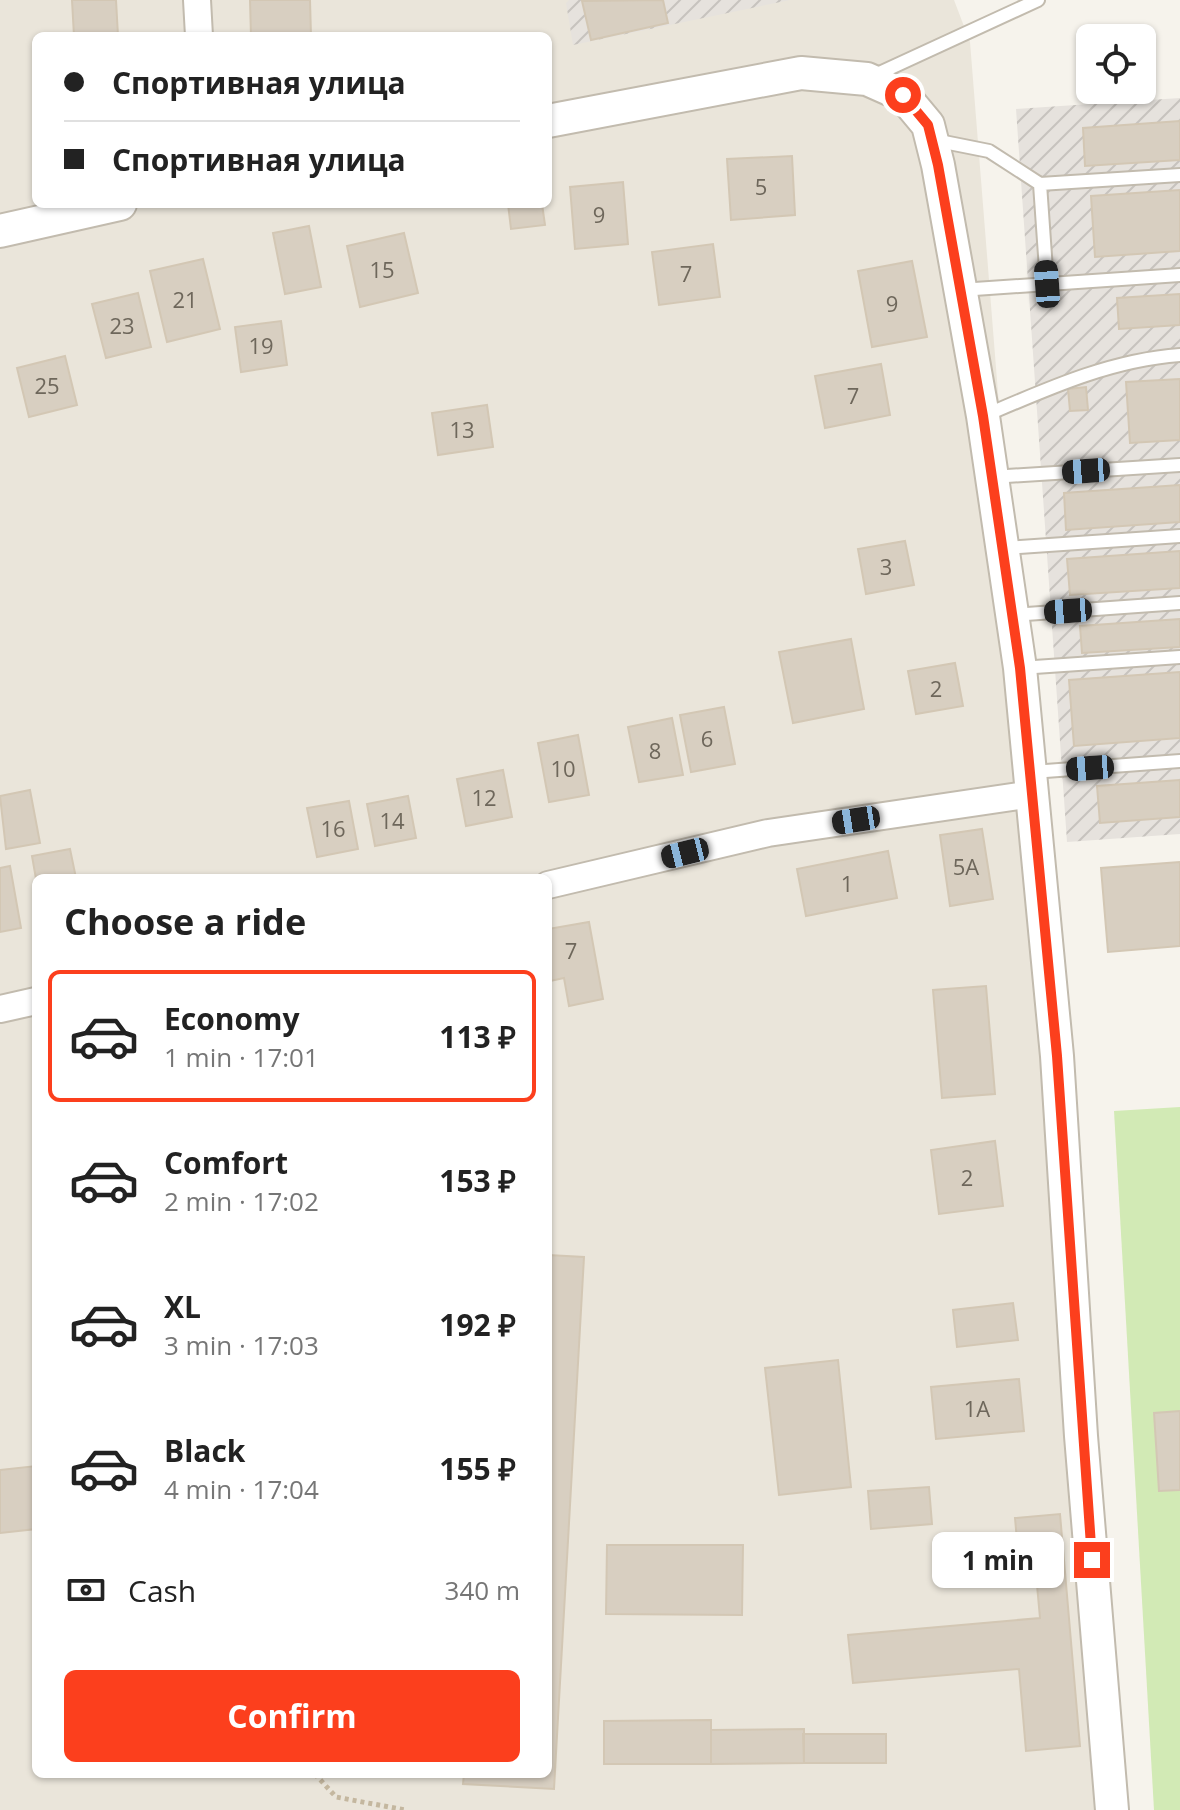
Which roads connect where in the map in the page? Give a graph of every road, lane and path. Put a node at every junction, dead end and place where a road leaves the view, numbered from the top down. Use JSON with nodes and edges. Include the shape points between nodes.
{"nodes":[{"id":1,"x":197,"y":0,"type":"edge"},
{"id":2,"x":1038,"y":0,"type":"edge"},
{"id":3,"x":199,"y":32,"type":"edge"},
{"id":4,"x":867,"y":79,"type":"junction"},
{"id":5,"x":552,"y":120,"type":"edge"},
{"id":6,"x":930,"y":132,"type":"junction"},
{"id":7,"x":1180,"y":175,"type":"edge"},
{"id":8,"x":1040,"y":184,"type":"junction"},
{"id":9,"x":102,"y":208,"type":"edge"},
{"id":10,"x":0,"y":231,"type":"edge"},
{"id":11,"x":1180,"y":275,"type":"edge"},
{"id":12,"x":1047,"y":284,"type":"junction"},
{"id":13,"x":960,"y":290,"type":"junction"},
{"id":14,"x":1180,"y":355,"type":"edge"},
{"id":15,"x":983,"y":416,"type":"junction"},
{"id":16,"x":1180,"y":465,"type":"edge"},
{"id":17,"x":992,"y":477,"type":"junction"},
{"id":18,"x":1180,"y":536,"type":"edge"},
{"id":19,"x":1002,"y":548,"type":"junction"},
{"id":20,"x":1180,"y":603,"type":"edge"},
{"id":21,"x":1012,"y":615,"type":"junction"},
{"id":22,"x":1180,"y":657,"type":"edge"},
{"id":23,"x":1020,"y":668,"type":"junction"},
{"id":24,"x":1180,"y":761,"type":"edge"},
{"id":25,"x":1031,"y":783,"type":"junction"},
{"id":26,"x":552,"y":884,"type":"edge"},
{"id":27,"x":32,"y":1002,"type":"edge"},
{"id":28,"x":0,"y":1009,"type":"edge"},
{"id":29,"x":319,"y":1778,"type":"edge"},
{"id":30,"x":405,"y":1810,"type":"edge"},
{"id":31,"x":1112,"y":1810,"type":"edge"}],
"edges":[{"from":1,"to":3,"type":"street"},
{"from":2,"to":4,"type":"lane"},
{"from":4,"to":5,"type":"street","via":[[801,73]]},
{"from":4,"to":6,"type":"street","via":[[903,95]]},
{"from":6,"to":8,"type":"lane","via":[[989,151]]},
{"from":6,"to":13,"type":"street"},
{"from":7,"to":8,"type":"lane"},
{"from":8,"to":12,"type":"lane"},
{"from":9,"to":10,"type":"street"},
{"from":11,"to":12,"type":"lane"},
{"from":12,"to":13,"type":"lane"},
{"from":13,"to":15,"type":"street"},
{"from":14,"to":15,"type":"lane","via":[[1082,374]]},
{"from":15,"to":17,"type":"street"},
{"from":16,"to":17,"type":"lane"},
{"from":17,"to":19,"type":"street"},
{"from":18,"to":19,"type":"lane"},
{"from":19,"to":21,"type":"street"},
{"from":20,"to":21,"type":"lane"},
{"from":21,"to":23,"type":"street"},
{"from":22,"to":23,"type":"lane"},
{"from":23,"to":25,"type":"street"},
{"from":24,"to":25,"type":"lane"},
{"from":25,"to":26,"type":"street","via":[[768,833]]},
{"from":25,"to":31,"type":"street","via":[[1057,1056]]},
{"from":27,"to":28,"type":"street"},
{"from":29,"to":30,"type":"path","via":[[336,1797]]}]}
